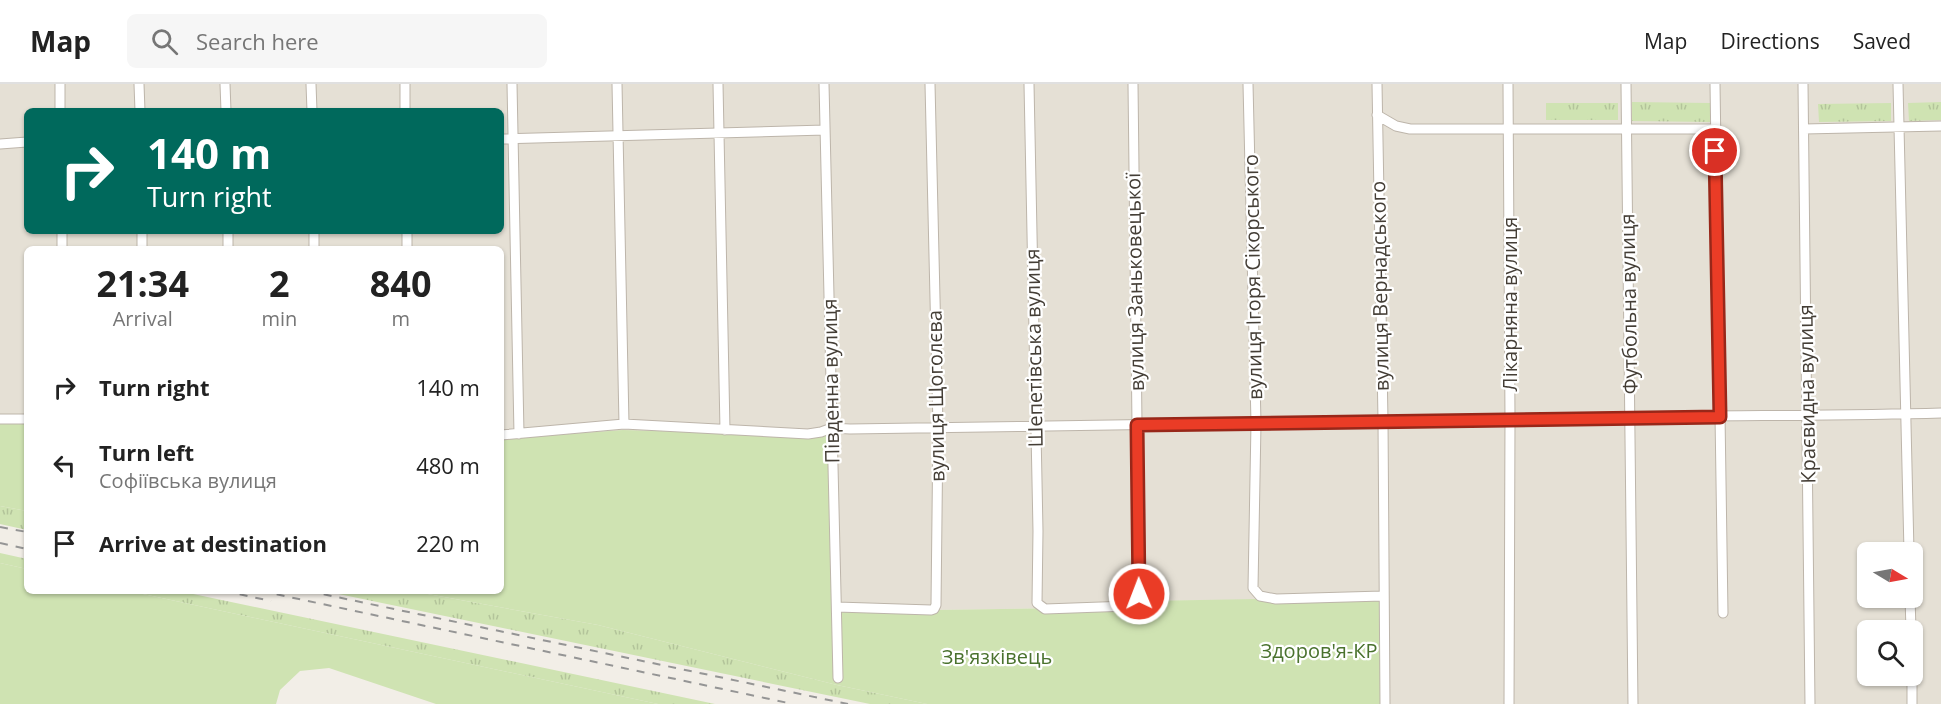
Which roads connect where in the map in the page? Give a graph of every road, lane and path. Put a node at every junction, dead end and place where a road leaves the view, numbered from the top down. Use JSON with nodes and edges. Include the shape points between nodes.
{"nodes":[{"id":1,"x":60,"y":84,"type":"edge"},
{"id":2,"x":139,"y":84,"type":"edge"},
{"id":3,"x":225,"y":84,"type":"edge"},
{"id":4,"x":311,"y":84,"type":"edge"},
{"id":5,"x":405,"y":84,"type":"edge"},
{"id":6,"x":512,"y":84,"type":"edge"},
{"id":7,"x":617,"y":84,"type":"edge"},
{"id":8,"x":718,"y":84,"type":"edge"},
{"id":9,"x":824,"y":84,"type":"edge"},
{"id":10,"x":930,"y":84,"type":"edge"},
{"id":11,"x":1029,"y":84,"type":"edge"},
{"id":12,"x":1132,"y":84,"type":"edge"},
{"id":13,"x":1248,"y":84,"type":"edge"},
{"id":14,"x":1377,"y":84,"type":"edge"},
{"id":15,"x":1508,"y":84,"type":"edge"},
{"id":16,"x":1626,"y":84,"type":"edge"},
{"id":17,"x":1715,"y":84,"type":"edge"},
{"id":18,"x":1803,"y":84,"type":"edge"},
{"id":19,"x":1898,"y":84,"type":"edge"},
{"id":20,"x":60,"y":108,"type":"edge"},
{"id":21,"x":140,"y":108,"type":"edge"},
{"id":22,"x":226,"y":108,"type":"edge"},
{"id":23,"x":312,"y":108,"type":"edge"},
{"id":24,"x":405,"y":108,"type":"edge"},
{"id":25,"x":1377,"y":115,"type":"junction"},
{"id":26,"x":1941,"y":126,"type":"edge"},
{"id":27,"x":1899,"y":127,"type":"junction"},
{"id":28,"x":1509,"y":128,"type":"junction"},
{"id":29,"x":1626,"y":128,"type":"junction"},
{"id":30,"x":1715,"y":129,"type":"junction"},
{"id":31,"x":1804,"y":129,"type":"junction"},
{"id":32,"x":825,"y":130,"type":"junction"},
{"id":33,"x":719,"y":134,"type":"junction"},
{"id":34,"x":618,"y":136,"type":"junction"},
{"id":35,"x":504,"y":139,"type":"edge"},
{"id":36,"x":513,"y":139,"type":"junction"},
{"id":37,"x":24,"y":142,"type":"edge"},
{"id":38,"x":0,"y":144,"type":"edge"},
{"id":39,"x":1941,"y":413,"type":"edge"},
{"id":40,"x":1907,"y":414,"type":"junction"},
{"id":41,"x":1630,"y":417,"type":"junction"},
{"id":42,"x":1720,"y":417,"type":"junction"},
{"id":43,"x":1808,"y":417,"type":"junction"},
{"id":44,"x":0,"y":419,"type":"edge"},
{"id":45,"x":24,"y":419,"type":"edge"},
{"id":46,"x":1383,"y":420,"type":"junction"},
{"id":47,"x":1510,"y":420,"type":"junction"},
{"id":48,"x":1256,"y":423,"type":"junction"},
{"id":49,"x":624,"y":424,"type":"junction"},
{"id":50,"x":1137,"y":425,"type":"junction"},
{"id":51,"x":1035,"y":426,"type":"junction"},
{"id":52,"x":832,"y":428,"type":"junction"},
{"id":53,"x":938,"y":428,"type":"junction"},
{"id":54,"x":725,"y":430,"type":"junction"},
{"id":55,"x":519,"y":434,"type":"junction"},
{"id":56,"x":504,"y":435,"type":"edge"},
{"id":57,"x":1909,"y":542,"type":"edge"},
{"id":58,"x":1383,"y":597,"type":"junction"},
{"id":59,"x":837,"y":607,"type":"junction"},
{"id":60,"x":1045,"y":609,"type":"joint"},
{"id":61,"x":1723,"y":613,"type":"dead end"},
{"id":62,"x":838,"y":678,"type":"dead end"},
{"id":63,"x":1911,"y":686,"type":"edge"},
{"id":64,"x":1385,"y":704,"type":"edge"},
{"id":65,"x":1509,"y":704,"type":"edge"},
{"id":66,"x":1633,"y":704,"type":"edge"},
{"id":67,"x":1810,"y":704,"type":"edge"},
{"id":68,"x":1912,"y":704,"type":"edge"}],
"edges":[{"from":1,"to":20,"type":"street"},
{"from":2,"to":21,"type":"street"},
{"from":3,"to":22,"type":"street"},
{"from":4,"to":23,"type":"street"},
{"from":5,"to":24,"type":"street"},
{"from":6,"to":36,"type":"street"},
{"from":7,"to":34,"type":"street"},
{"from":8,"to":33,"type":"street"},
{"from":9,"to":32,"type":"street","name":"Південна вулиця"},
{"from":10,"to":53,"type":"street","name":"вулиця Щоголєва"},
{"from":11,"to":51,"type":"street","name":"Шепетівська вулиця"},
{"from":12,"to":50,"type":"street","name":"вулиця Заньковецької"},
{"from":13,"to":48,"type":"street","name":"вулиця Ігоря Сікорського"},
{"from":14,"to":25,"type":"street","name":"вулиця Вернадського"},
{"from":15,"to":28,"type":"street","name":"Лікарняна вулиця"},
{"from":16,"to":29,"type":"street","name":"Футбольна вулиця"},
{"from":17,"to":30,"type":"street"},
{"from":18,"to":31,"type":"street","name":"Краєвидна вулиця"},
{"from":19,"to":27,"type":"street"},
{"from":25,"to":28,"type":"street","via":[[1410,129]]},
{"from":25,"to":46,"type":"street","name":"вулиця Вернадського"},
{"from":26,"to":27,"type":"street"},
{"from":27,"to":31,"type":"street"},
{"from":27,"to":40,"type":"street"},
{"from":28,"to":29,"type":"street"},
{"from":28,"to":47,"type":"street","name":"Лікарняна вулиця"},
{"from":29,"to":30,"type":"street"},
{"from":29,"to":41,"type":"street","name":"Футбольна вулиця"},
{"from":30,"to":42,"type":"street"},
{"from":31,"to":43,"type":"street","name":"Краєвидна вулиця"},
{"from":32,"to":33,"type":"street"},
{"from":32,"to":52,"type":"street","name":"Південна вулиця"},
{"from":33,"to":34,"type":"street"},
{"from":33,"to":54,"type":"street"},
{"from":34,"to":36,"type":"street"},
{"from":34,"to":49,"type":"street"},
{"from":35,"to":36,"type":"street"},
{"from":36,"to":55,"type":"street"},
{"from":37,"to":38,"type":"street"},
{"from":39,"to":40,"type":"street"},
{"from":40,"to":43,"type":"street"},
{"from":40,"to":57,"type":"street"},
{"from":41,"to":42,"type":"street"},
{"from":41,"to":47,"type":"street"},
{"from":41,"to":66,"type":"street","name":"Футбольна вулиця"},
{"from":42,"to":43,"type":"street"},
{"from":42,"to":61,"type":"street"},
{"from":43,"to":67,"type":"street","name":"Краєвидна вулиця"},
{"from":44,"to":45,"type":"street"},
{"from":46,"to":47,"type":"street"},
{"from":46,"to":48,"type":"street"},
{"from":46,"to":58,"type":"street","name":"вулиця Вернадського"},
{"from":47,"to":65,"type":"street","name":"Лікарняна вулиця"},
{"from":48,"to":50,"type":"street"},
{"from":48,"to":58,"type":"street","name":"вулиця Ігоря Сікорського","via":[[1253,588],[1257,594],[1276,599]]},
{"from":49,"to":54,"type":"street"},
{"from":49,"to":55,"type":"street"},
{"from":50,"to":51,"type":"street"},
{"from":50,"to":60,"type":"street","name":"вулиця Заньковецької","via":[[1137,602],[1129,606]]},
{"from":51,"to":53,"type":"street"},
{"from":51,"to":60,"type":"street","name":"Шепетівська вулиця","via":[[1037,603]]},
{"from":52,"to":53,"type":"street"},
{"from":52,"to":54,"type":"street","via":[[808,434]]},
{"from":52,"to":59,"type":"street","name":"Південна вулиця"},
{"from":53,"to":59,"type":"street","name":"вулиця Щоголєва","via":[[936,606]]},
{"from":55,"to":56,"type":"street"},
{"from":58,"to":64,"type":"street","name":"вулиця Вернадського"},
{"from":59,"to":62,"type":"street","name":"Південна вулиця"},
{"from":63,"to":68,"type":"street"}]}
